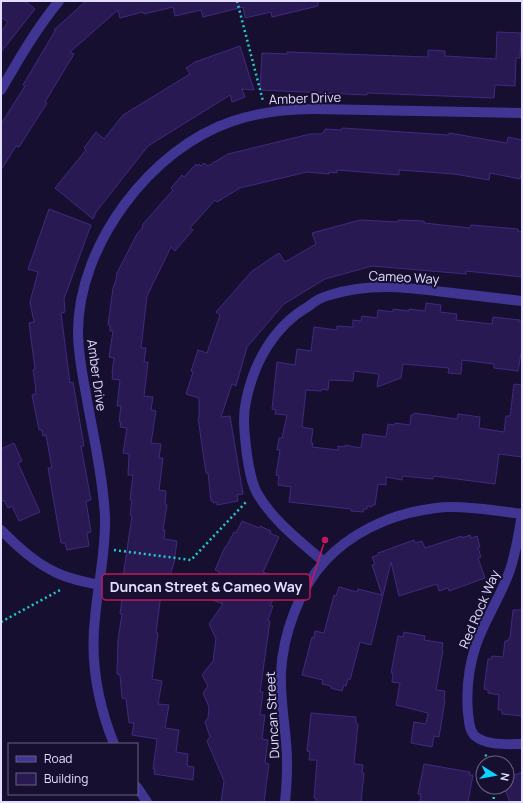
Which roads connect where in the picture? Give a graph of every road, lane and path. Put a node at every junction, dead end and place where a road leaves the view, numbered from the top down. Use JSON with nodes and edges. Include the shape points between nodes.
{"nodes":[{"id":1,"x":59,"y":1,"type":"edge"},
{"id":2,"x":237,"y":1,"type":"edge"},
{"id":3,"x":1,"y":90,"type":"edge"},
{"id":4,"x":265,"y":113,"type":"junction"},
{"id":5,"x":522,"y":113,"type":"edge"},
{"id":6,"x":522,"y":301,"type":"edge"},
{"id":7,"x":256,"y":492,"type":"junction"},
{"id":8,"x":522,"y":514,"type":"edge"},
{"id":9,"x":1,"y":530,"type":"edge"},
{"id":10,"x":103,"y":549,"type":"junction"},
{"id":11,"x":324,"y":562,"type":"junction"},
{"id":12,"x":78,"y":580,"type":"junction"},
{"id":13,"x":100,"y":585,"type":"junction"},
{"id":14,"x":1,"y":622,"type":"edge"},
{"id":15,"x":114,"y":743,"type":"edge"},
{"id":16,"x":522,"y":744,"type":"edge"},
{"id":17,"x":138,"y":788,"type":"edge"},
{"id":18,"x":147,"y":802,"type":"edge"},
{"id":19,"x":285,"y":802,"type":"edge"}],
"edges":[{"from":1,"to":3,"type":"street","via":[[28,43]]},
{"from":2,"to":4,"type":"path"},
{"from":4,"to":5,"type":"street","name":"Amber Drive","via":[[288,109],[314,109]]},
{"from":4,"to":10,"type":"street","name":"Amber Drive","via":[[231,121],[186,144],[163,161],[126,201],[110,225],[87,279],[78,331],[79,358],[104,496]]},
{"from":6,"to":7,"type":"street","name":"Cameo Way","via":[[379,286],[328,295],[296,314],[265,348],[246,402],[245,438]]},
{"from":7,"to":10,"type":"path","via":[[191,560]]},
{"from":7,"to":11,"type":"street","name":"Cameo Way","via":[[275,518]]},
{"from":8,"to":11,"type":"street","name":"Duncan Street","via":[[446,506],[413,512],[395,517],[356,536]]},
{"from":8,"to":16,"type":"street","name":"Red Rock Way","via":[[510,570],[476,644],[468,679],[468,708],[472,733],[476,737],[488,742]]},
{"from":9,"to":12,"type":"street","via":[[34,560],[55,573]]},
{"from":10,"to":13,"type":"street","name":"Amber Drive"},
{"from":11,"to":19,"type":"street","name":"Duncan Street","via":[[299,601],[284,646],[281,697],[287,762]]},
{"from":12,"to":13,"type":"street"},
{"from":12,"to":14,"type":"path"},
{"from":13,"to":15,"type":"street","name":"Amber Drive","via":[[93,644],[95,672],[99,700]]},
{"from":17,"to":18,"type":"street"}]}
